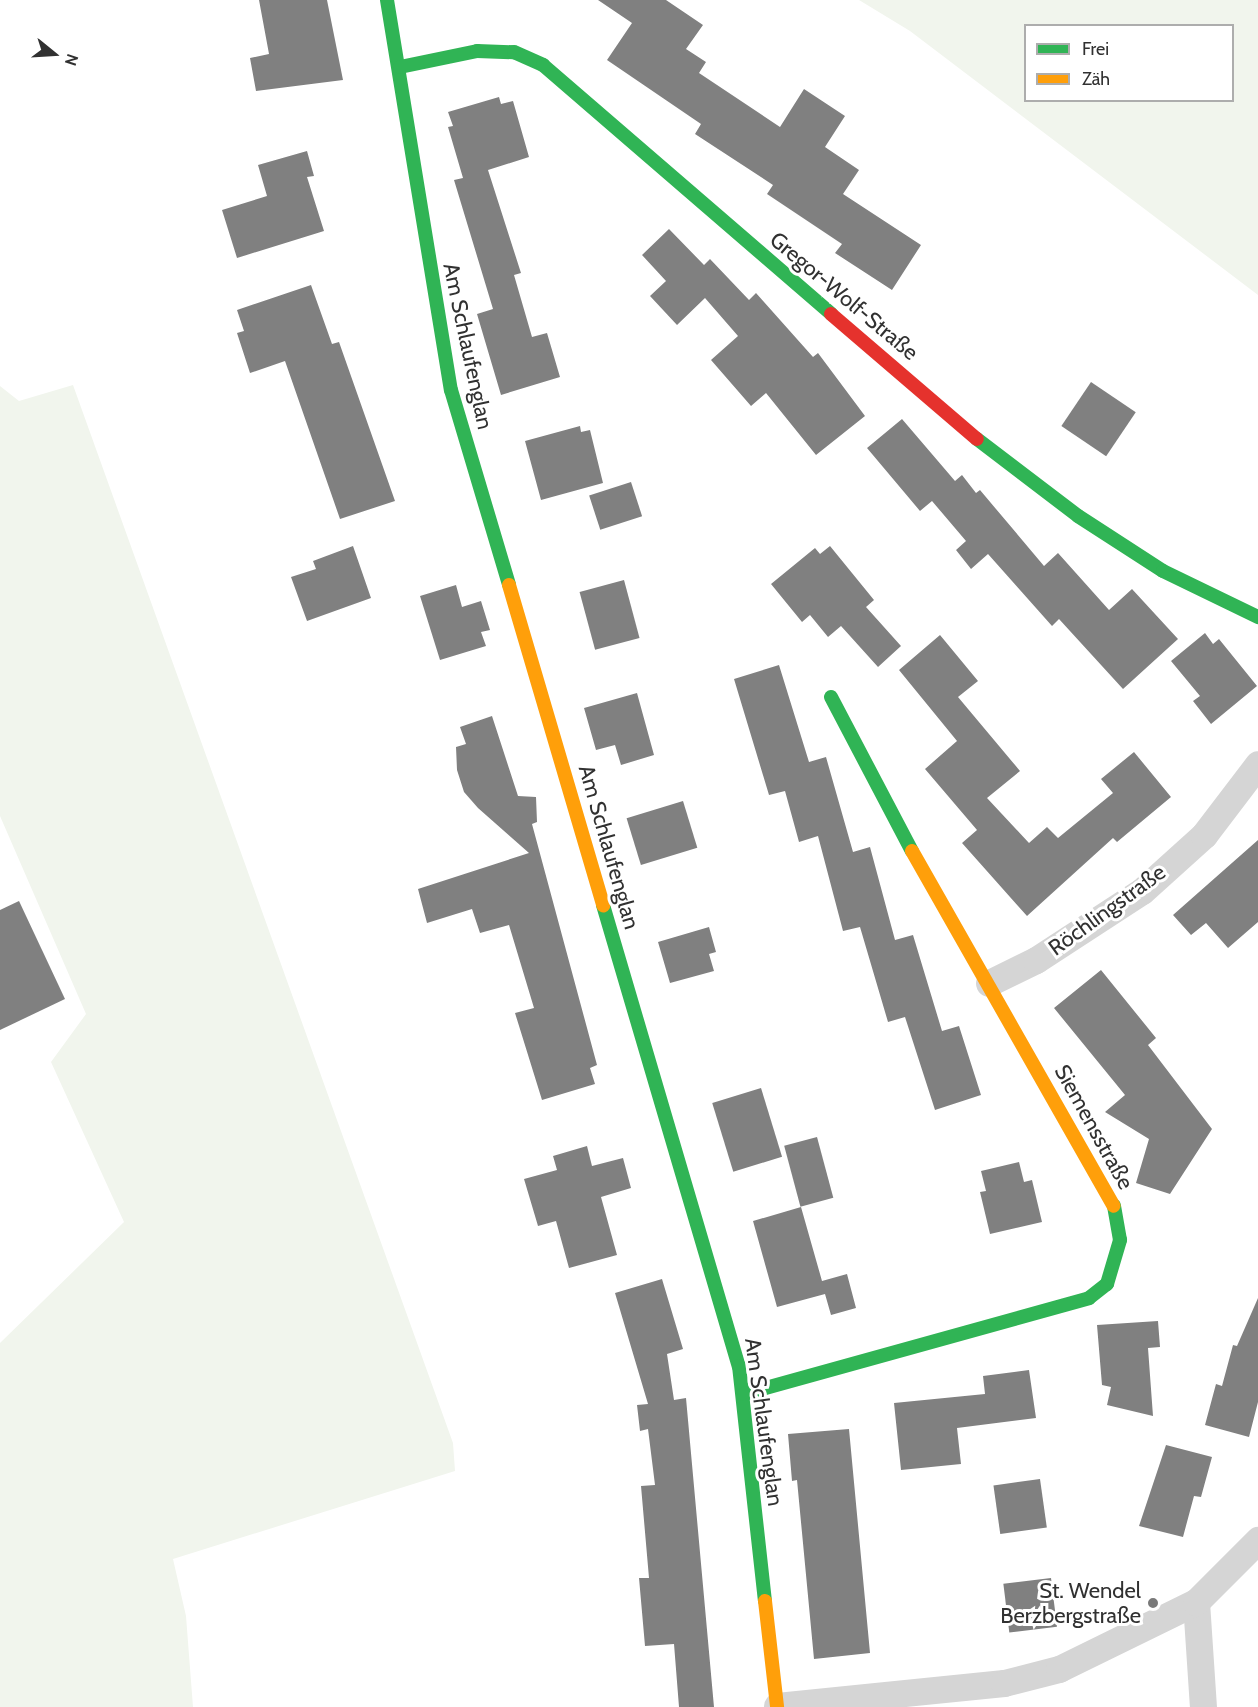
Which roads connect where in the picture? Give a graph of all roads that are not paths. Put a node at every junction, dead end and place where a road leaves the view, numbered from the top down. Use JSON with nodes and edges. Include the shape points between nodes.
{"nodes":[{"id":1,"x":387,"y":0,"type":"edge"},
{"id":2,"x":400,"y":67,"type":"junction"},
{"id":3,"x":1258,"y":617,"type":"edge"},
{"id":4,"x":831,"y":697,"type":"dead end"},
{"id":5,"x":1258,"y":764,"type":"edge"},
{"id":6,"x":988,"y":983,"type":"junction"},
{"id":7,"x":744,"y":1394,"type":"junction"},
{"id":8,"x":1258,"y":1540,"type":"edge"},
{"id":9,"x":1196,"y":1602,"type":"junction"},
{"id":10,"x":777,"y":1706,"type":"edge"},
{"id":11,"x":1203,"y":1707,"type":"edge"}],
"edges":[{"from":1,"to":2,"type":"street","name":"Am Schlaufenglan"},
{"from":2,"to":3,"type":"street","name":"Gregor-Wolf-Straße","via":[[477,51],[514,52],[543,65],[599,109],[659,168],[978,440],[1078,516],[1163,572]]},
{"from":2,"to":7,"type":"street","name":"Am Schlaufenglan","via":[[451,390],[726,1318]]},
{"from":4,"to":6,"type":"street","name":"Siemensstraße"},
{"from":5,"to":6,"type":"street","name":"Röchlingstraße","via":[[1204,835],[1142,891],[1036,960]]},
{"from":6,"to":7,"type":"street","name":"Siemensstraße","via":[[1115,1208],[1120,1240],[1107,1284],[1089,1298]]},
{"from":7,"to":10,"type":"street","name":"Am Schlaufenglan"},
{"from":8,"to":9,"type":"street"},
{"from":9,"to":10,"type":"street","via":[[1059,1670],[1004,1683]]},
{"from":9,"to":11,"type":"street"}]}
